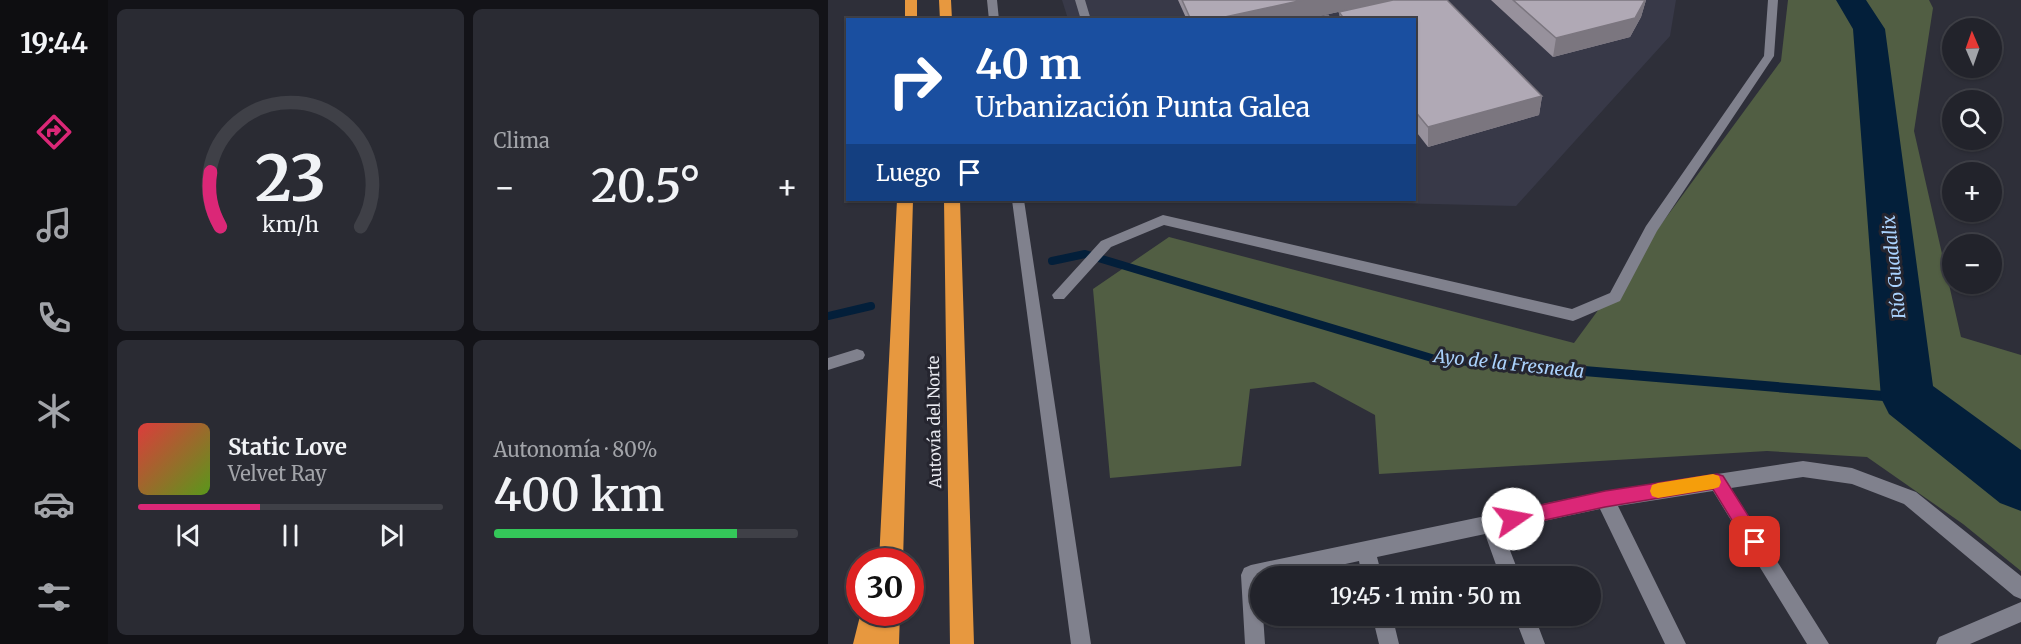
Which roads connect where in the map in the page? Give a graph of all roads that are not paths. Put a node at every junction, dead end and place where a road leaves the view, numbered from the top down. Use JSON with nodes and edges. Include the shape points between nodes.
{"nodes":[{"id":1,"x":911,"y":0,"type":"edge"},
{"id":2,"x":945,"y":0,"type":"edge"},
{"id":3,"x":992,"y":0,"type":"edge"},
{"id":4,"x":1080,"y":0,"type":"edge"},
{"id":5,"x":1773,"y":0,"type":"edge"},
{"id":6,"x":910,"y":18,"type":"edge"},
{"id":7,"x":946,"y":18,"type":"edge"},
{"id":8,"x":994,"y":18,"type":"edge"},
{"id":9,"x":1085,"y":18,"type":"edge"},
{"id":10,"x":905,"y":201,"type":"edge"},
{"id":11,"x":952,"y":201,"type":"edge"},
{"id":12,"x":1018,"y":201,"type":"edge"},
{"id":13,"x":1059,"y":295,"type":"dead end"},
{"id":14,"x":857,"y":355,"type":"dead end"},
{"id":15,"x":828,"y":364,"type":"edge"},
{"id":16,"x":1717,"y":481,"type":"junction"},
{"id":17,"x":1605,"y":499,"type":"junction"},
{"id":18,"x":1490,"y":524,"type":"junction"},
{"id":19,"x":892,"y":533,"type":"junction"},
{"id":20,"x":888,"y":548,"type":"edge"},
{"id":21,"x":891,"y":548,"type":"edge"},
{"id":22,"x":1366,"y":550,"type":"junction"},
{"id":23,"x":1370,"y":566,"type":"edge"},
{"id":24,"x":1506,"y":566,"type":"edge"},
{"id":25,"x":2021,"y":589,"type":"edge"},
{"id":26,"x":2021,"y":612,"type":"edge"},
{"id":27,"x":870,"y":626,"type":"edge"},
{"id":28,"x":888,"y":626,"type":"edge"},
{"id":29,"x":1385,"y":626,"type":"edge"},
{"id":30,"x":1528,"y":626,"type":"edge"},
{"id":31,"x":865,"y":644,"type":"edge"},
{"id":32,"x":887,"y":644,"type":"edge"},
{"id":33,"x":962,"y":644,"type":"edge"},
{"id":34,"x":1081,"y":644,"type":"edge"},
{"id":35,"x":1255,"y":644,"type":"edge"},
{"id":36,"x":1389,"y":644,"type":"edge"},
{"id":37,"x":1535,"y":644,"type":"edge"},
{"id":38,"x":1676,"y":644,"type":"edge"},
{"id":39,"x":1819,"y":644,"type":"edge"},
{"id":40,"x":1946,"y":644,"type":"edge"}],
"edges":[{"from":1,"to":6,"type":"highway"},
{"from":2,"to":7,"type":"highway"},
{"from":3,"to":8,"type":"street"},
{"from":4,"to":9,"type":"street"},
{"from":5,"to":13,"type":"street","via":[[1769,56],[1651,229],[1615,297],[1573,315],[1163,220],[1106,244]]},
{"from":10,"to":19,"type":"highway","name":"Autovía del Norte"},
{"from":11,"to":33,"type":"highway","name":"Autovía del Norte"},
{"from":12,"to":34,"type":"street"},
{"from":14,"to":15,"type":"street"},
{"from":16,"to":17,"type":"street"},
{"from":16,"to":25,"type":"street","via":[[1803,469],[1852,476],[1910,498]]},
{"from":16,"to":39,"type":"street"},
{"from":17,"to":18,"type":"street"},
{"from":17,"to":38,"type":"street"},
{"from":18,"to":22,"type":"street"},
{"from":18,"to":24,"type":"street"},
{"from":19,"to":20,"type":"highway"},
{"from":19,"to":21,"type":"highway","name":"Autovía del Norte"},
{"from":22,"to":23,"type":"street"},
{"from":22,"to":35,"type":"street","via":[[1251,575]]},
{"from":26,"to":40,"type":"street"},
{"from":27,"to":31,"type":"highway"},
{"from":28,"to":32,"type":"highway"},
{"from":29,"to":36,"type":"street"},
{"from":30,"to":37,"type":"street"}]}
